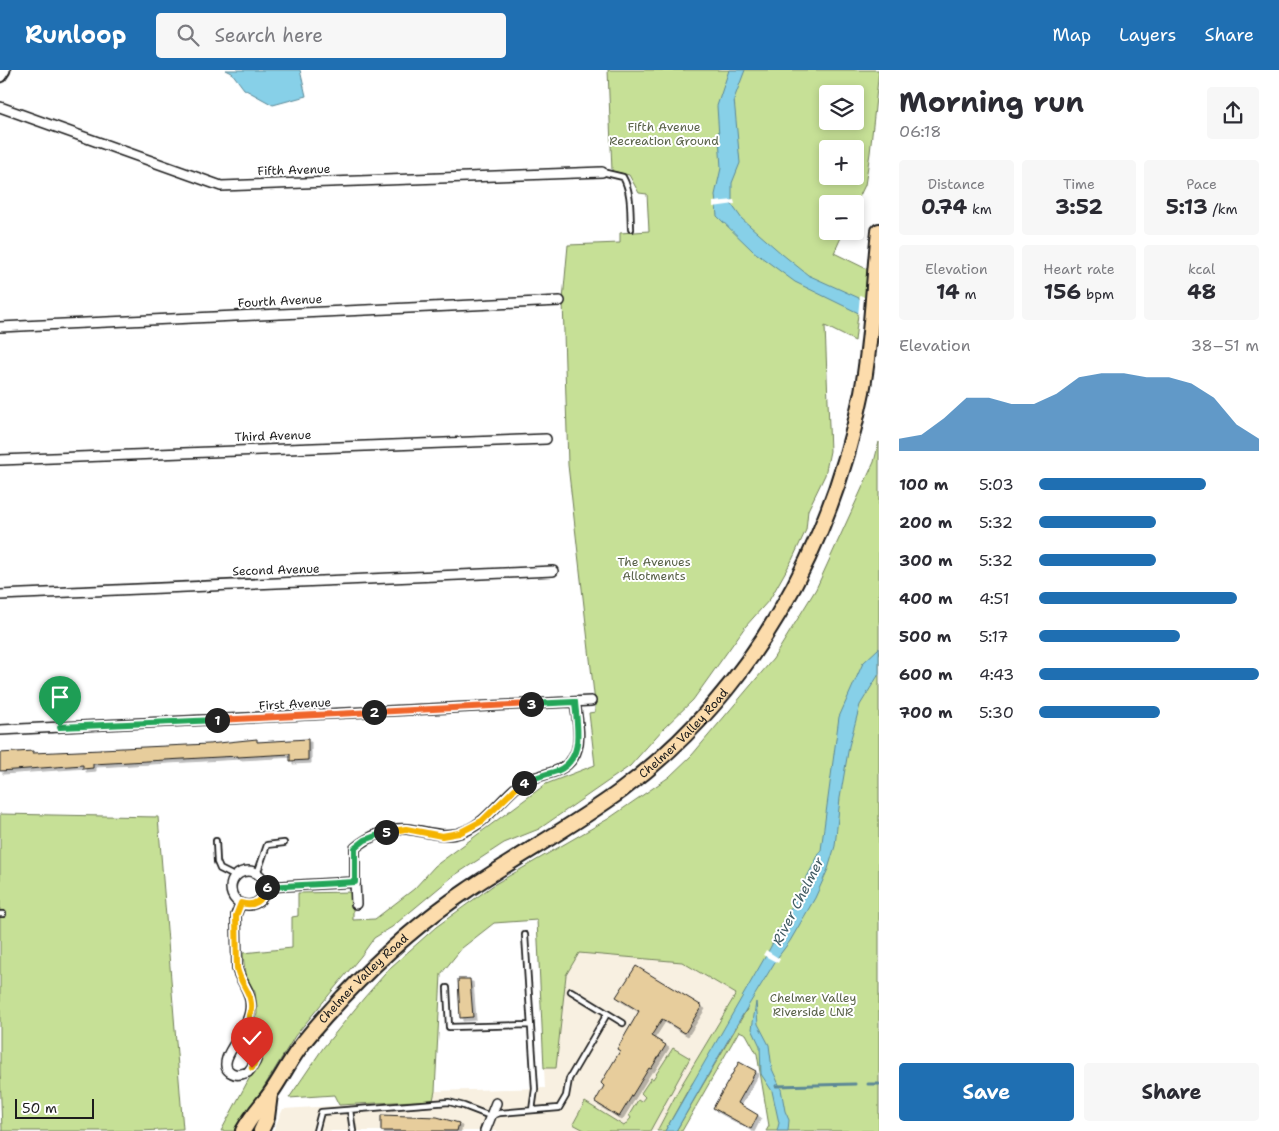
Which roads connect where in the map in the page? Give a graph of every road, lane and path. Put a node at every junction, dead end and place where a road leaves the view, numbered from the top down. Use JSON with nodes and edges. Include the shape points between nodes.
{"nodes":[{"id":1,"x":4,"y":70,"type":"edge"},
{"id":2,"x":0,"y":76,"type":"edge"},
{"id":3,"x":0,"y":107,"type":"edge"},
{"id":4,"x":602,"y":172,"type":"joint"},
{"id":5,"x":631,"y":229,"type":"dead end"},
{"id":6,"x":879,"y":231,"type":"edge"},
{"id":7,"x":560,"y":300,"type":"dead end"},
{"id":8,"x":0,"y":327,"type":"edge"},
{"id":9,"x":546,"y":439,"type":"dead end"},
{"id":10,"x":0,"y":460,"type":"edge"},
{"id":11,"x":553,"y":571,"type":"dead end"},
{"id":12,"x":0,"y":595,"type":"edge"},
{"id":13,"x":590,"y":701,"type":"dead end"},
{"id":14,"x":575,"y":702,"type":"junction"},
{"id":15,"x":0,"y":730,"type":"edge"},
{"id":16,"x":216,"y":841,"type":"dead end"},
{"id":17,"x":284,"y":843,"type":"dead end"},
{"id":18,"x":257,"y":874,"type":"junction"},
{"id":19,"x":236,"y":877,"type":"junction"},
{"id":20,"x":355,"y":882,"type":"junction"},
{"id":21,"x":265,"y":888,"type":"junction"},
{"id":22,"x":241,"y":903,"type":"junction"},
{"id":23,"x":356,"y":904,"type":"dead end"},
{"id":24,"x":525,"y":935,"type":"dead end"},
{"id":25,"x":447,"y":988,"type":"dead end"},
{"id":26,"x":571,"y":992,"type":"dead end"},
{"id":27,"x":607,"y":1014,"type":"junction"},
{"id":28,"x":623,"y":1023,"type":"dead end"},
{"id":29,"x":530,"y":1025,"type":"junction"},
{"id":30,"x":241,"y":1034,"type":"junction"},
{"id":31,"x":270,"y":1093,"type":"junction"},
{"id":32,"x":496,"y":1103,"type":"dead end"},
{"id":33,"x":350,"y":1110,"type":"junction"},
{"id":34,"x":532,"y":1110,"type":"junction"},
{"id":35,"x":490,"y":1116,"type":"junction"},
{"id":36,"x":243,"y":1131,"type":"edge"},
{"id":37,"x":262,"y":1131,"type":"edge"},
{"id":38,"x":316,"y":1131,"type":"edge"},
{"id":39,"x":353,"y":1131,"type":"edge"},
{"id":40,"x":485,"y":1131,"type":"edge"}],
"edges":[{"from":1,"to":2,"type":"main road"},
{"from":3,"to":4,"type":"street","name":"Fifth Avenue","via":[[221,186]]},
{"from":4,"to":5,"type":"lane","via":[[623,177],[629,192]]},
{"from":6,"to":31,"type":"main road","name":"Chelmer Valley Road","via":[[866,367],[837,489],[798,580],[743,667],[710,708],[668,751],[621,791],[466,891],[396,946],[322,1019]]},
{"from":7,"to":8,"type":"street","name":"Fourth Avenue"},
{"from":9,"to":10,"type":"street","name":"Third Avenue"},
{"from":11,"to":12,"type":"street","name":"Second Avenue"},
{"from":13,"to":14,"type":"street","name":"First Avenue"},
{"from":14,"to":15,"type":"street","name":"First Avenue"},
{"from":14,"to":20,"type":"street","via":[[578,746],[566,766],[519,785],[482,821],[459,833],[442,836],[406,829],[385,832],[365,840],[355,848]]},
{"from":16,"to":19,"type":"lane","via":[[220,869]]},
{"from":17,"to":18,"type":"lane","via":[[267,844]]},
{"from":18,"to":19,"type":"street","via":[[246,872]]},
{"from":18,"to":21,"type":"street"},
{"from":19,"to":22,"type":"street","via":[[231,886],[236,900]]},
{"from":20,"to":21,"type":"street"},
{"from":20,"to":23,"type":"street"},
{"from":21,"to":22,"type":"street","via":[[257,902],[252,905]]},
{"from":22,"to":30,"type":"street","via":[[236,916],[237,968],[251,1008]]},
{"from":24,"to":29,"type":"lane"},
{"from":25,"to":29,"type":"lane","via":[[449,1027]]},
{"from":26,"to":27,"type":"lane"},
{"from":27,"to":28,"type":"lane"},
{"from":27,"to":34,"type":"lane","via":[[569,1079],[566,1096],[559,1108]]},
{"from":29,"to":34,"type":"lane","via":[[535,1089]]},
{"from":30,"to":30,"type":"street","via":[[257,1046],[258,1052],[252,1068],[237,1075],[230,1073],[225,1063]]},
{"from":31,"to":36,"type":"main road","name":"Chelmer Valley Road","via":[[252,1113]]},
{"from":31,"to":37,"type":"main road","name":"Chelmer Valley Road"},
{"from":32,"to":35,"type":"street"},
{"from":33,"to":35,"type":"lane","via":[[449,1102]]},
{"from":33,"to":38,"type":"lane","via":[[321,1112]]},
{"from":33,"to":39,"type":"lane"},
{"from":34,"to":35,"type":"lane"},
{"from":35,"to":40,"type":"street"}]}
